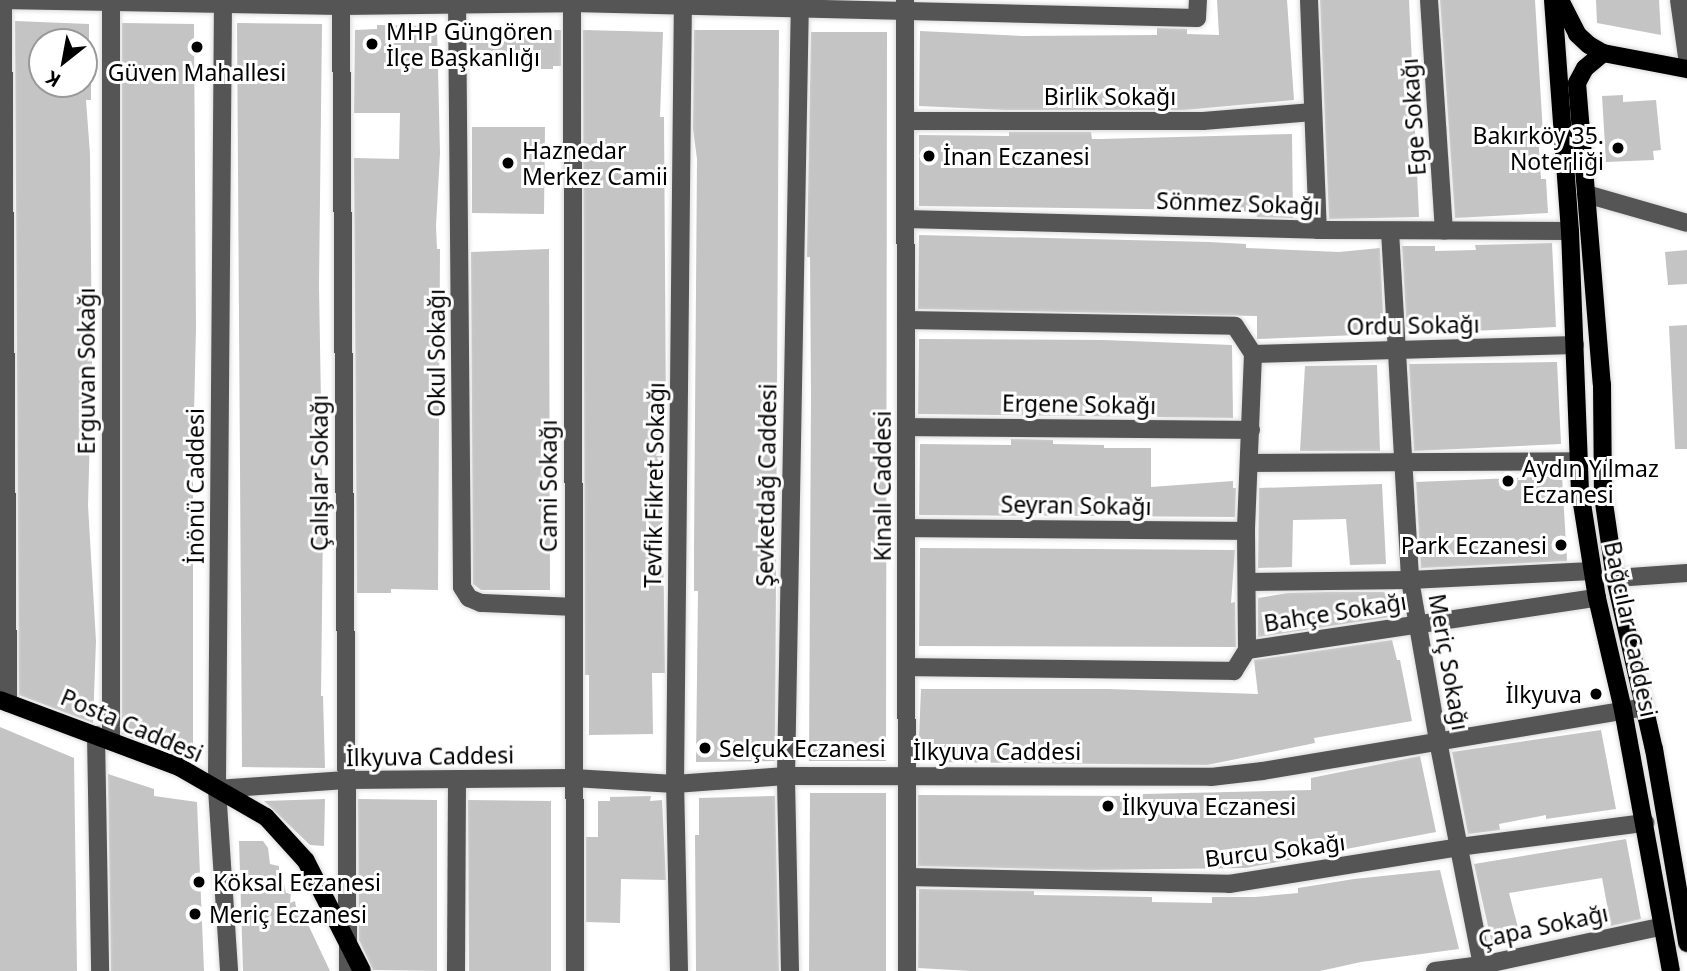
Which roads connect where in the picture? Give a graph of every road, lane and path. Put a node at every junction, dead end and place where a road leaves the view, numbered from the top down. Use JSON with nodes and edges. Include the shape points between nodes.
{"nodes":[{"id":1,"x":2,"y":0,"type":"edge"},
{"id":2,"x":1198,"y":0,"type":"edge"},
{"id":3,"x":1309,"y":0,"type":"edge"},
{"id":4,"x":1430,"y":0,"type":"edge"},
{"id":5,"x":1553,"y":0,"type":"edge"},
{"id":6,"x":1560,"y":0,"type":"edge"},
{"id":7,"x":1679,"y":0,"type":"edge"},
{"id":8,"x":111,"y":1,"type":"edge"},
{"id":9,"x":572,"y":1,"type":"edge"},
{"id":10,"x":223,"y":2,"type":"edge"},
{"id":11,"x":341,"y":3,"type":"edge"},
{"id":12,"x":457,"y":3,"type":"edge"},
{"id":13,"x":683,"y":3,"type":"edge"},
{"id":14,"x":800,"y":4,"type":"edge"},
{"id":15,"x":905,"y":4,"type":"edge"},
{"id":16,"x":1603,"y":53,"type":"junction"},
{"id":17,"x":1687,"y":57,"type":"edge"},
{"id":18,"x":1687,"y":69,"type":"edge"},
{"id":19,"x":1313,"y":112,"type":"junction"},
{"id":20,"x":905,"y":121,"type":"junction"},
{"id":21,"x":1586,"y":194,"type":"junction"},
{"id":22,"x":905,"y":219,"type":"junction"},
{"id":23,"x":1687,"y":223,"type":"edge"},
{"id":24,"x":1318,"y":230,"type":"junction"},
{"id":25,"x":1390,"y":231,"type":"junction"},
{"id":26,"x":1444,"y":231,"type":"junction"},
{"id":27,"x":1570,"y":231,"type":"junction"},
{"id":28,"x":906,"y":320,"type":"junction"},
{"id":29,"x":1575,"y":345,"type":"junction"},
{"id":30,"x":1396,"y":350,"type":"junction"},
{"id":31,"x":1253,"y":354,"type":"junction"},
{"id":32,"x":906,"y":427,"type":"junction"},
{"id":33,"x":1251,"y":430,"type":"junction"},
{"id":34,"x":1579,"y":461,"type":"junction"},
{"id":35,"x":1402,"y":462,"type":"junction"},
{"id":36,"x":1250,"y":463,"type":"junction"},
{"id":37,"x":906,"y":528,"type":"junction"},
{"id":38,"x":1246,"y":531,"type":"junction"},
{"id":39,"x":1592,"y":571,"type":"junction"},
{"id":40,"x":1687,"y":573,"type":"edge"},
{"id":41,"x":1615,"y":578,"type":"junction"},
{"id":42,"x":1410,"y":580,"type":"junction"},
{"id":43,"x":1247,"y":582,"type":"junction"},
{"id":44,"x":1597,"y":598,"type":"junction"},
{"id":45,"x":572,"y":607,"type":"junction"},
{"id":46,"x":1417,"y":624,"type":"junction"},
{"id":47,"x":1247,"y":650,"type":"junction"},
{"id":48,"x":907,"y":667,"type":"junction"},
{"id":49,"x":4,"y":701,"type":"edge"},
{"id":50,"x":1646,"y":708,"type":"junction"},
{"id":51,"x":1623,"y":710,"type":"junction"},
{"id":52,"x":103,"y":738,"type":"junction"},
{"id":53,"x":1438,"y":741,"type":"junction"},
{"id":54,"x":907,"y":775,"type":"junction"},
{"id":55,"x":786,"y":776,"type":"junction"},
{"id":56,"x":573,"y":778,"type":"junction"},
{"id":57,"x":346,"y":780,"type":"junction"},
{"id":58,"x":457,"y":780,"type":"junction"},
{"id":59,"x":676,"y":784,"type":"junction"},
{"id":60,"x":217,"y":789,"type":"junction"},
{"id":61,"x":1645,"y":823,"type":"junction"},
{"id":62,"x":1459,"y":847,"type":"junction"},
{"id":63,"x":907,"y":877,"type":"junction"},
{"id":64,"x":1660,"y":927,"type":"junction"},
{"id":65,"x":1687,"y":942,"type":"edge"},
{"id":66,"x":347,"y":945,"type":"junction"},
{"id":67,"x":1483,"y":968,"type":"edge"},
{"id":68,"x":100,"y":971,"type":"edge"},
{"id":69,"x":229,"y":971,"type":"edge"},
{"id":70,"x":348,"y":971,"type":"edge"},
{"id":71,"x":362,"y":971,"type":"edge"},
{"id":72,"x":456,"y":971,"type":"edge"},
{"id":73,"x":575,"y":971,"type":"edge"},
{"id":74,"x":679,"y":971,"type":"edge"},
{"id":75,"x":790,"y":971,"type":"edge"},
{"id":76,"x":907,"y":971,"type":"edge"},
{"id":77,"x":1436,"y":971,"type":"edge"},
{"id":78,"x":1671,"y":971,"type":"edge"}],
"edges":[{"from":1,"to":8,"type":"street"},
{"from":1,"to":49,"type":"street"},
{"from":2,"to":15,"type":"street","via":[[1197,18]]},
{"from":3,"to":19,"type":"street"},
{"from":4,"to":26,"type":"street","name":"Ege Sokağı"},
{"from":5,"to":27,"type":"main road","name":"Bağcılar Caddesi"},
{"from":6,"to":16,"type":"main road","via":[[1577,34]]},
{"from":7,"to":17,"type":"street"},
{"from":8,"to":10,"type":"street"},
{"from":8,"to":52,"type":"street","name":"Erguvan Sokağı"},
{"from":9,"to":12,"type":"street"},
{"from":9,"to":13,"type":"street"},
{"from":9,"to":45,"type":"street","name":"Cami Sokağı"},
{"from":10,"to":11,"type":"street"},
{"from":10,"to":60,"type":"street","name":"İnönü Caddesi"},
{"from":11,"to":12,"type":"street"},
{"from":11,"to":57,"type":"street","name":"Çalışlar Sokağı"},
{"from":12,"to":45,"type":"street","name":"Okul Sokağı","via":[[462,587],[469,598],[481,603]]},
{"from":13,"to":14,"type":"street"},
{"from":13,"to":59,"type":"street","name":"Tevfik Fikret Sokağı"},
{"from":14,"to":15,"type":"street"},
{"from":14,"to":55,"type":"street","name":"Şevketdağ Caddesi"},
{"from":15,"to":20,"type":"street","name":"Kınalı Caddesi"},
{"from":16,"to":18,"type":"main road"},
{"from":16,"to":21,"type":"main road","via":[[1585,68],[1577,83]]},
{"from":19,"to":20,"type":"street","name":"Birlik Sokağı","via":[[1203,121]]},
{"from":19,"to":24,"type":"street"},
{"from":20,"to":22,"type":"street","name":"Kınalı Caddesi"},
{"from":21,"to":23,"type":"street"},
{"from":21,"to":41,"type":"main road","via":[[1602,384],[1603,496]]},
{"from":22,"to":24,"type":"street","name":"Sönmez Sokağı"},
{"from":22,"to":28,"type":"street","name":"Kınalı Caddesi"},
{"from":24,"to":25,"type":"street","name":"Sönmez Sokağı"},
{"from":25,"to":26,"type":"street","name":"Sönmez Sokağı"},
{"from":25,"to":30,"type":"street","name":"Meriç Sokağı"},
{"from":26,"to":27,"type":"street","name":"Sönmez Sokağı"},
{"from":27,"to":29,"type":"main road","name":"Bağcılar Caddesi"},
{"from":28,"to":31,"type":"street","via":[[1235,326]]},
{"from":28,"to":32,"type":"street","name":"Kınalı Caddesi"},
{"from":29,"to":30,"type":"street","name":"Ordu Sokağı"},
{"from":29,"to":34,"type":"main road","name":"Bağcılar Caddesi"},
{"from":30,"to":31,"type":"street","name":"Ordu Sokağı"},
{"from":30,"to":35,"type":"street","name":"Meriç Sokağı"},
{"from":31,"to":33,"type":"street"},
{"from":32,"to":33,"type":"street","name":"Ergene Sokağı"},
{"from":32,"to":37,"type":"street","name":"Kınalı Caddesi"},
{"from":33,"to":36,"type":"street"},
{"from":34,"to":35,"type":"street"},
{"from":34,"to":39,"type":"main road","name":"Bağcılar Caddesi"},
{"from":35,"to":36,"type":"street"},
{"from":35,"to":42,"type":"street","name":"Meriç Sokağı"},
{"from":36,"to":38,"type":"street"},
{"from":37,"to":38,"type":"street","name":"Seyran Sokağı"},
{"from":37,"to":48,"type":"street","name":"Kınalı Caddesi"},
{"from":38,"to":43,"type":"street"},
{"from":39,"to":42,"type":"street"},
{"from":39,"to":44,"type":"main road","name":"Bağcılar Caddesi"},
{"from":40,"to":41,"type":"street"},
{"from":41,"to":50,"type":"main road"},
{"from":42,"to":43,"type":"street"},
{"from":42,"to":46,"type":"street","name":"Meriç Sokağı"},
{"from":43,"to":47,"type":"street"},
{"from":44,"to":46,"type":"street","name":"Bahçe Sokağı"},
{"from":44,"to":51,"type":"main road","name":"Bağcılar Caddesi"},
{"from":45,"to":56,"type":"street","name":"Cami Sokağı"},
{"from":46,"to":47,"type":"street","name":"Bahçe Sokağı"},
{"from":46,"to":53,"type":"street","name":"Meriç Sokağı"},
{"from":47,"to":48,"type":"street","via":[[1234,671]]},
{"from":48,"to":54,"type":"street","name":"Kınalı Caddesi"},
{"from":49,"to":52,"type":"main road","name":"Posta Caddesi"},
{"from":50,"to":51,"type":"street","name":"İlkyuva Caddesi"},
{"from":50,"to":65,"type":"main road"},
{"from":51,"to":53,"type":"street","name":"İlkyuva Caddesi"},
{"from":51,"to":61,"type":"main road","name":"Bağcılar Caddesi"},
{"from":52,"to":60,"type":"main road","name":"Posta Caddesi","via":[[179,767]]},
{"from":52,"to":68,"type":"street","name":"Erguvan Sokağı"},
{"from":53,"to":54,"type":"street","name":"İlkyuva Caddesi","via":[[1211,776]]},
{"from":53,"to":62,"type":"street","name":"Meriç Sokağı"},
{"from":54,"to":55,"type":"street","name":"İlkyuva Caddesi"},
{"from":54,"to":63,"type":"street","name":"Kınalı Caddesi"},
{"from":55,"to":59,"type":"street","name":"İlkyuva Caddesi"},
{"from":55,"to":75,"type":"street","name":"Şevketdağ Caddesi"},
{"from":56,"to":58,"type":"street","name":"İlkyuva Caddesi"},
{"from":56,"to":59,"type":"street","name":"İlkyuva Caddesi"},
{"from":56,"to":73,"type":"street","name":"Cami Sokağı"},
{"from":57,"to":58,"type":"street","name":"İlkyuva Caddesi"},
{"from":57,"to":60,"type":"street","name":"İlkyuva Caddesi"},
{"from":57,"to":66,"type":"street","name":"Çalışlar Sokağı"},
{"from":58,"to":72,"type":"street"},
{"from":59,"to":74,"type":"street","name":"Tevfik Fikret Sokağı"},
{"from":60,"to":66,"type":"main road","name":"Posta Caddesi","via":[[266,817],[306,861]]},
{"from":60,"to":69,"type":"street","name":"İnönü Caddesi"},
{"from":61,"to":62,"type":"street","name":"Burcu Sokağı"},
{"from":61,"to":64,"type":"main road","name":"Bağcılar Caddesi"},
{"from":62,"to":63,"type":"street","name":"Burcu Sokağı","via":[[1229,884]]},
{"from":62,"to":67,"type":"street","name":"Meriç Sokağı"},
{"from":63,"to":76,"type":"street","name":"Kınalı Caddesi"},
{"from":64,"to":67,"type":"street","name":"Çapa Sokağı"},
{"from":64,"to":78,"type":"main road","name":"Bağcılar Caddesi"},
{"from":66,"to":70,"type":"street","name":"Çalışlar Sokağı"},
{"from":66,"to":71,"type":"main road","name":"Posta Caddesi"},
{"from":67,"to":77,"type":"street","name":"Çapa Sokağı"}]}
